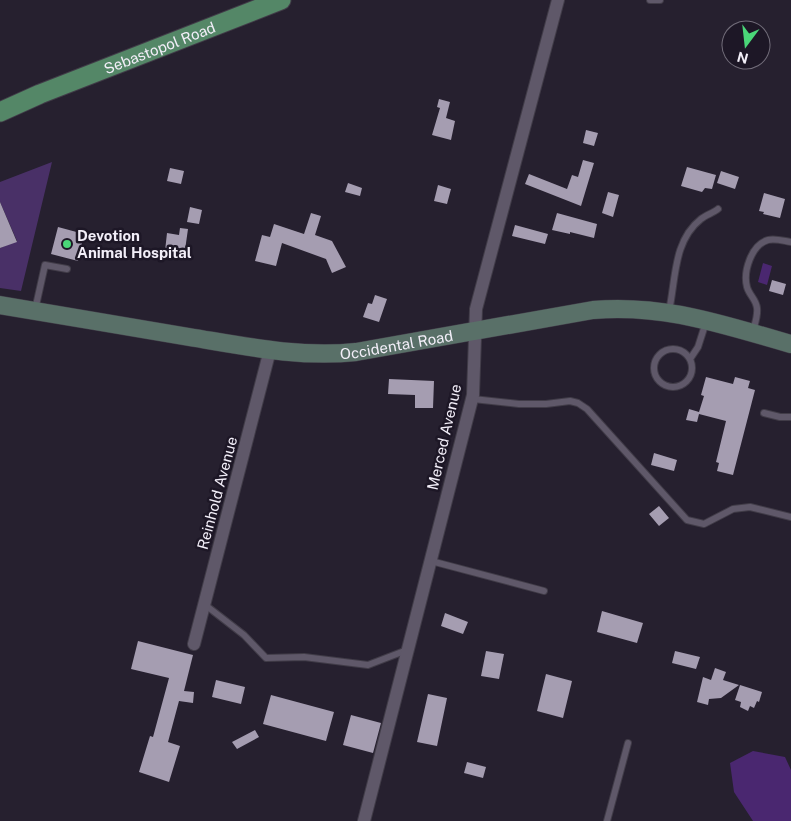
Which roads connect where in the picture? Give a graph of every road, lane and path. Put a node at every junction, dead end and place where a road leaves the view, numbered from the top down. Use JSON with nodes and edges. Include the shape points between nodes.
{"nodes":[{"id":1,"x":281,"y":0,"type":"edge"},
{"id":2,"x":558,"y":0,"type":"edge"},
{"id":3,"x":650,"y":0,"type":"edge"},
{"id":4,"x":660,"y":0,"type":"edge"},
{"id":5,"x":40,"y":94,"type":"junction"},
{"id":6,"x":0,"y":107,"type":"edge"},
{"id":7,"x":0,"y":112,"type":"edge"},
{"id":8,"x":718,"y":209,"type":"dead end"},
{"id":9,"x":791,"y":242,"type":"edge"},
{"id":10,"x":67,"y":269,"type":"dead end"},
{"id":11,"x":0,"y":305,"type":"edge"},
{"id":12,"x":35,"y":311,"type":"junction"},
{"id":13,"x":669,"y":312,"type":"junction"},
{"id":14,"x":707,"y":320,"type":"junction"},
{"id":15,"x":475,"y":332,"type":"junction"},
{"id":16,"x":753,"y":333,"type":"junction"},
{"id":17,"x":791,"y":342,"type":"edge"},
{"id":18,"x":270,"y":350,"type":"junction"},
{"id":19,"x":690,"y":360,"type":"junction"},
{"id":20,"x":472,"y":399,"type":"junction"},
{"id":21,"x":764,"y":413,"type":"dead end"},
{"id":22,"x":791,"y":417,"type":"edge"},
{"id":23,"x":791,"y":517,"type":"edge"},
{"id":24,"x":431,"y":561,"type":"junction"},
{"id":25,"x":544,"y":591,"type":"dead end"},
{"id":26,"x":204,"y":604,"type":"junction"},
{"id":27,"x":194,"y":644,"type":"dead end"},
{"id":28,"x":408,"y":650,"type":"junction"},
{"id":29,"x":628,"y":743,"type":"dead end"},
{"id":30,"x":364,"y":821,"type":"edge"},
{"id":31,"x":607,"y":821,"type":"edge"}],
"edges":[{"from":1,"to":5,"type":"main road","name":"Sebastopol Road"},
{"from":2,"to":15,"type":"street","name":"Merced Avenue","via":[[476,309]]},
{"from":3,"to":4,"type":"lane"},
{"from":5,"to":6,"type":"main road","name":"Sebastopol Road"},
{"from":5,"to":7,"type":"main road","name":"Sebastopol Road"},
{"from":8,"to":13,"type":"lane","via":[[701,219],[682,243]]},
{"from":9,"to":16,"type":"lane","via":[[768,240],[761,243],[751,258],[746,279],[757,306]]},
{"from":10,"to":12,"type":"lane","via":[[45,265]]},
{"from":11,"to":12,"type":"street","name":"Occidental Road"},
{"from":12,"to":18,"type":"street","name":"Occidental Road"},
{"from":13,"to":14,"type":"street","name":"Occidental Road"},
{"from":13,"to":15,"type":"street","name":"Occidental Road","via":[[624,308],[593,310]]},
{"from":14,"to":16,"type":"street","name":"Occidental Road"},
{"from":14,"to":19,"type":"lane"},
{"from":15,"to":18,"type":"street","name":"Occidental Road","via":[[338,354]]},
{"from":15,"to":20,"type":"street","name":"Merced Avenue"},
{"from":16,"to":17,"type":"street","name":"Occidental Road"},
{"from":18,"to":26,"type":"street","name":"Reinhold Avenue"},
{"from":19,"to":19,"type":"lane","via":[[690,377],[681,386],[669,387],[658,381],[654,363],[661,352],[680,350]]},
{"from":20,"to":23,"type":"lane","via":[[519,404],[578,403],[687,520],[704,524],[733,509],[750,507]]},
{"from":20,"to":24,"type":"street","name":"Merced Avenue"},
{"from":21,"to":22,"type":"lane"},
{"from":24,"to":25,"type":"lane"},
{"from":24,"to":28,"type":"street","name":"Merced Avenue"},
{"from":26,"to":27,"type":"street","name":"Reinhold Avenue"},
{"from":26,"to":28,"type":"lane","via":[[266,658],[304,656],[368,665]]},
{"from":28,"to":30,"type":"street","name":"Merced Avenue"},
{"from":29,"to":31,"type":"lane"}]}
